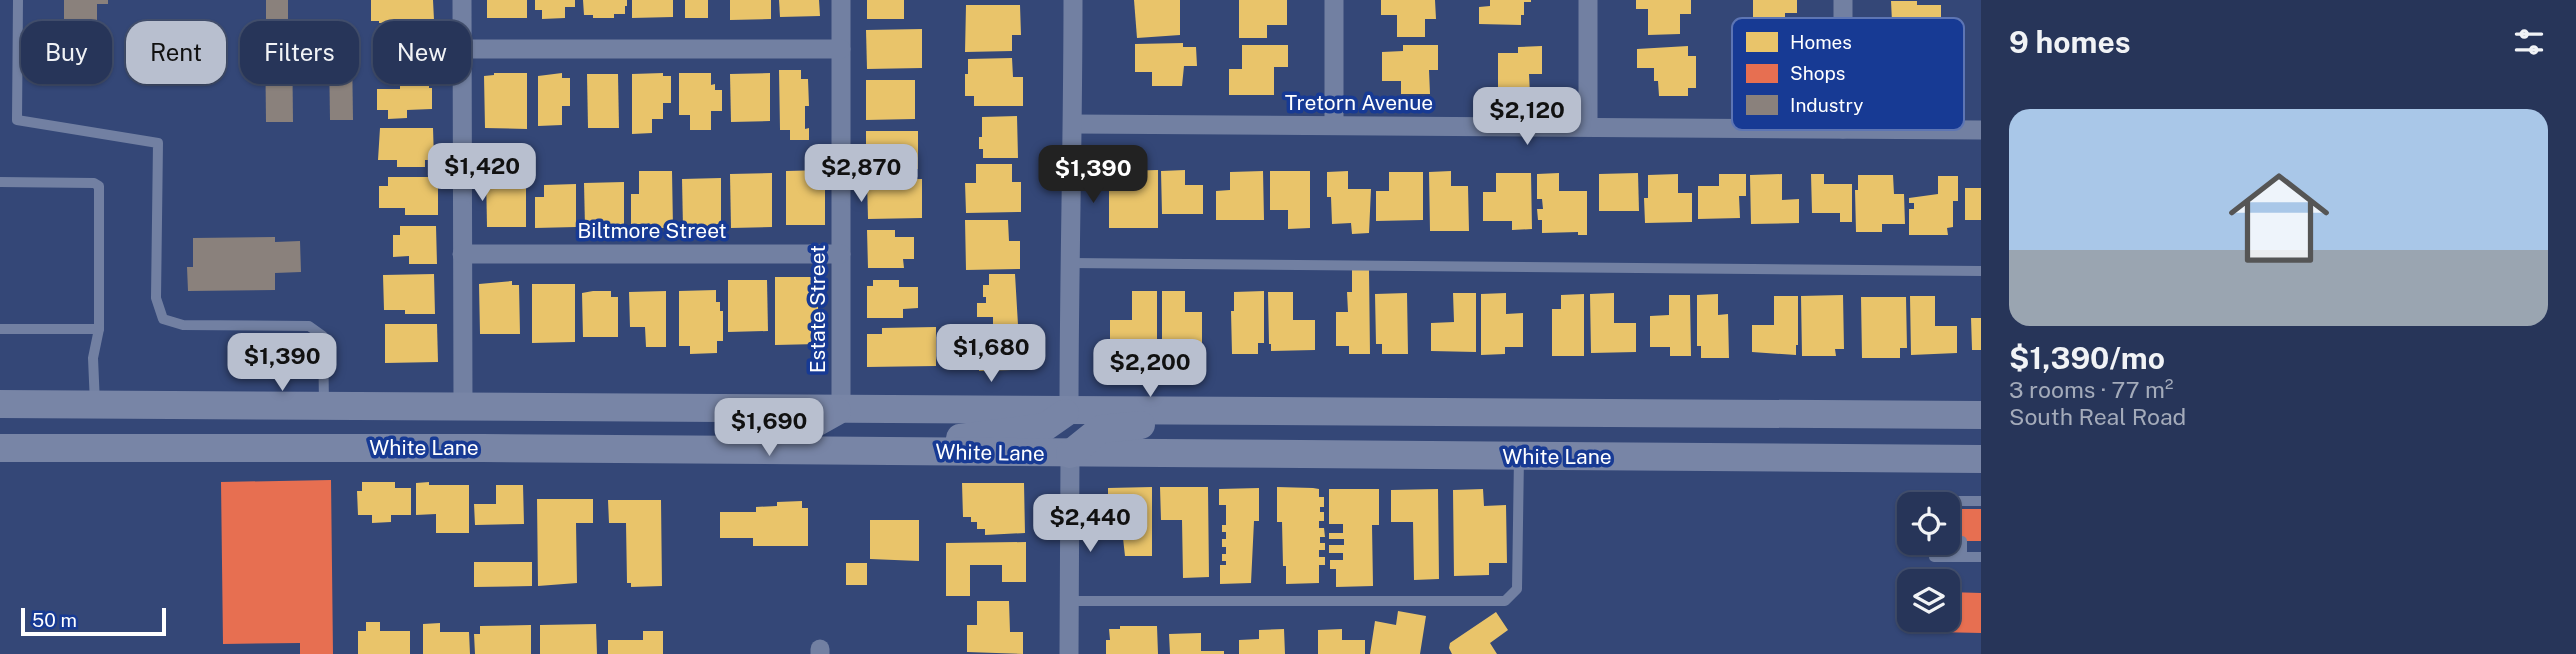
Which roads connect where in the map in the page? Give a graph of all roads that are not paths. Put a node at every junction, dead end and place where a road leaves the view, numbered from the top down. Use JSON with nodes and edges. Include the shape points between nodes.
{"nodes":[{"id":1,"x":18,"y":0,"type":"edge"},
{"id":2,"x":462,"y":0,"type":"edge"},
{"id":3,"x":841,"y":0,"type":"edge"},
{"id":4,"x":1073,"y":0,"type":"edge"},
{"id":5,"x":1334,"y":0,"type":"edge"},
{"id":6,"x":1588,"y":0,"type":"edge"},
{"id":7,"x":1843,"y":0,"type":"edge"},
{"id":8,"x":1843,"y":18,"type":"edge"},
{"id":9,"x":462,"y":21,"type":"edge"},
{"id":10,"x":471,"y":50,"type":"edge"},
{"id":11,"x":841,"y":50,"type":"junction"},
{"id":12,"x":462,"y":84,"type":"edge"},
{"id":13,"x":1073,"y":124,"type":"junction"},
{"id":14,"x":1334,"y":125,"type":"junction"},
{"id":15,"x":1588,"y":127,"type":"junction"},
{"id":16,"x":1732,"y":128,"type":"edge"},
{"id":17,"x":0,"y":182,"type":"edge"},
{"id":18,"x":462,"y":254,"type":"junction"},
{"id":19,"x":841,"y":254,"type":"junction"},
{"id":20,"x":1070,"y":263,"type":"junction"},
{"id":21,"x":1981,"y":271,"type":"edge"},
{"id":22,"x":99,"y":329,"type":"junction"},
{"id":23,"x":0,"y":330,"type":"edge"},
{"id":24,"x":0,"y":404,"type":"edge"},
{"id":25,"x":95,"y":404,"type":"junction"},
{"id":26,"x":324,"y":405,"type":"junction"},
{"id":27,"x":392,"y":405,"type":"junction"},
{"id":28,"x":463,"y":405,"type":"junction"},
{"id":29,"x":841,"y":408,"type":"junction"},
{"id":30,"x":1069,"y":409,"type":"junction"},
{"id":31,"x":1258,"y":411,"type":"junction"},
{"id":32,"x":1981,"y":415,"type":"edge"},
{"id":33,"x":0,"y":448,"type":"edge"},
{"id":34,"x":195,"y":448,"type":"junction"},
{"id":35,"x":674,"y":450,"type":"junction"},
{"id":36,"x":860,"y":451,"type":"junction"},
{"id":37,"x":1070,"y":454,"type":"junction"},
{"id":38,"x":1519,"y":456,"type":"junction"},
{"id":39,"x":1981,"y":458,"type":"edge"},
{"id":40,"x":1981,"y":501,"type":"edge"},
{"id":41,"x":1960,"y":505,"type":"edge"},
{"id":42,"x":1962,"y":541,"type":"dead end"},
{"id":43,"x":1934,"y":555,"type":"edge"},
{"id":44,"x":1962,"y":557,"type":"junction"},
{"id":45,"x":1981,"y":557,"type":"edge"},
{"id":46,"x":1070,"y":601,"type":"junction"},
{"id":47,"x":1069,"y":654,"type":"edge"}],
"edges":[{"from":1,"to":26,"type":"lane","via":[[17,120],[158,143],[156,298],[163,319],[183,325],[309,326],[323,336]]},
{"from":2,"to":9,"type":"street"},
{"from":3,"to":11,"type":"street","name":"Estate Street"},
{"from":4,"to":13,"type":"street"},
{"from":5,"to":14,"type":"street"},
{"from":6,"to":15,"type":"street"},
{"from":7,"to":8,"type":"street"},
{"from":10,"to":11,"type":"street"},
{"from":11,"to":19,"type":"street","name":"Estate Street"},
{"from":12,"to":18,"type":"street"},
{"from":13,"to":14,"type":"street","name":"Tretorn Avenue"},
{"from":13,"to":20,"type":"street"},
{"from":14,"to":15,"type":"street","name":"Tretorn Avenue"},
{"from":15,"to":16,"type":"street","name":"Tretorn Avenue"},
{"from":17,"to":22,"type":"lane","via":[[99,186]]},
{"from":18,"to":19,"type":"street","name":"Biltmore Street"},
{"from":18,"to":28,"type":"street"},
{"from":19,"to":29,"type":"street","name":"Estate Street"},
{"from":20,"to":21,"type":"lane"},
{"from":20,"to":30,"type":"street"},
{"from":22,"to":23,"type":"lane"},
{"from":22,"to":25,"type":"lane","via":[[93,358]]},
{"from":24,"to":25,"type":"main road","name":"White Lane"},
{"from":25,"to":26,"type":"main road","name":"White Lane"},
{"from":26,"to":27,"type":"main road","name":"White Lane"},
{"from":27,"to":28,"type":"main road","name":"White Lane"},
{"from":27,"to":34,"type":"main road","via":[[234,422]]},
{"from":28,"to":29,"type":"main road","name":"White Lane"},
{"from":29,"to":30,"type":"main road","name":"White Lane"},
{"from":29,"to":35,"type":"main road","via":[[812,425]]},
{"from":30,"to":31,"type":"main road","name":"White Lane"},
{"from":30,"to":36,"type":"main road","via":[[1045,427]]},
{"from":31,"to":32,"type":"main road","name":"White Lane"},
{"from":31,"to":37,"type":"main road","via":[[1101,429]]},
{"from":33,"to":34,"type":"main road","name":"White Lane"},
{"from":34,"to":35,"type":"main road","name":"White Lane"},
{"from":35,"to":36,"type":"main road","name":"White Lane"},
{"from":36,"to":37,"type":"main road","name":"White Lane"},
{"from":37,"to":38,"type":"main road","name":"White Lane"},
{"from":37,"to":46,"type":"street"},
{"from":38,"to":39,"type":"main road","name":"White Lane"},
{"from":38,"to":46,"type":"lane","via":[[1517,589],[1505,601]]},
{"from":40,"to":41,"type":"lane"},
{"from":42,"to":44,"type":"lane"},
{"from":43,"to":44,"type":"lane"},
{"from":44,"to":45,"type":"lane"},
{"from":46,"to":47,"type":"street"}]}
